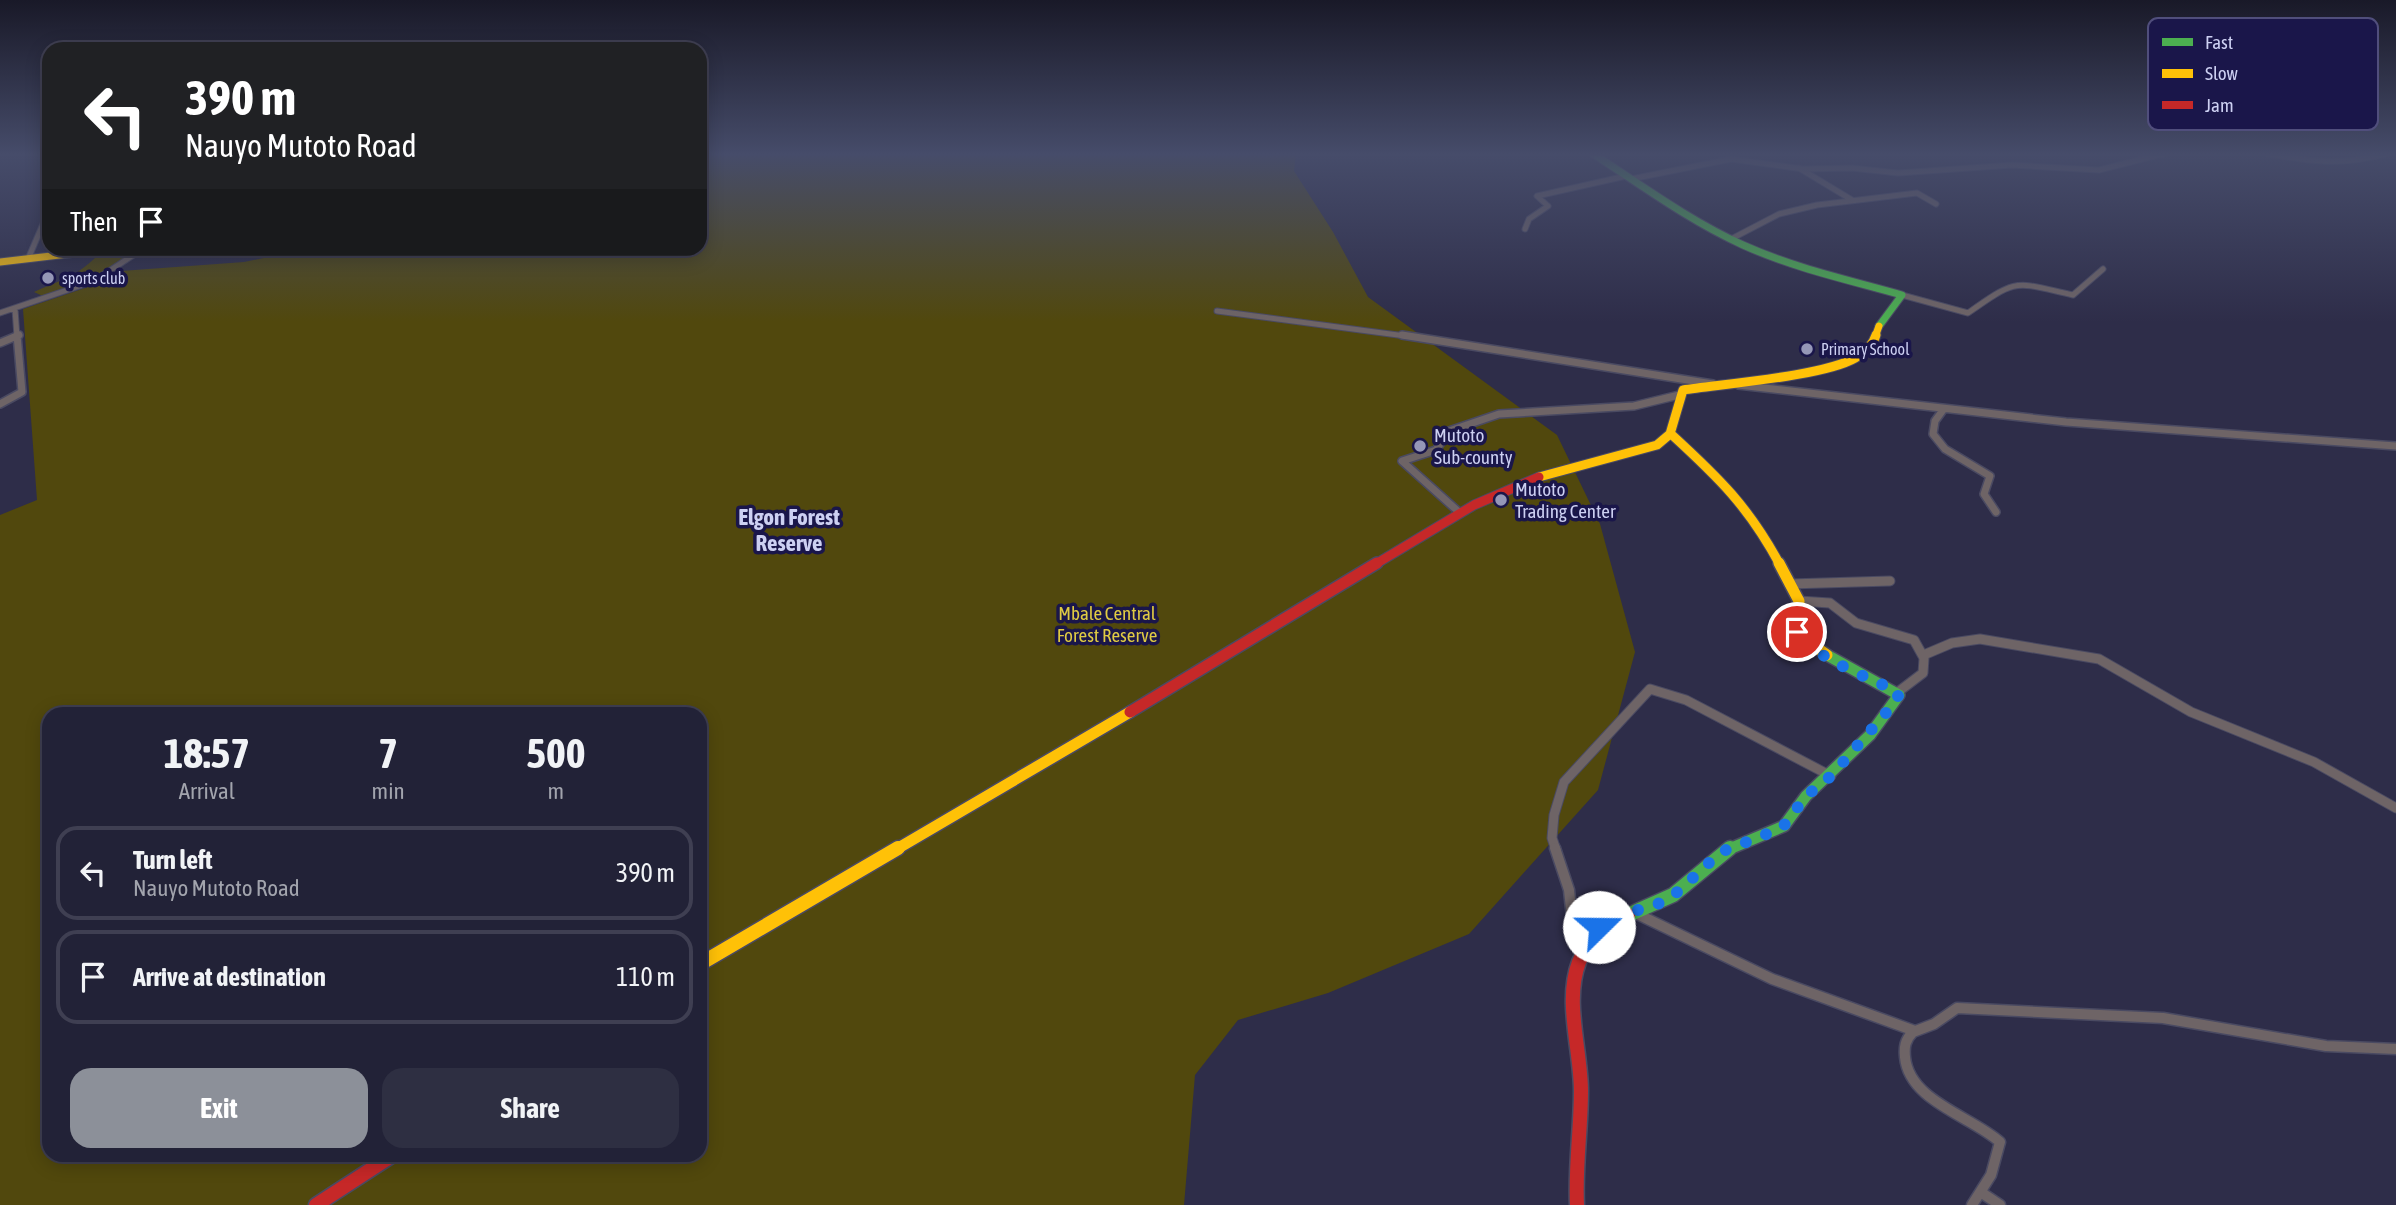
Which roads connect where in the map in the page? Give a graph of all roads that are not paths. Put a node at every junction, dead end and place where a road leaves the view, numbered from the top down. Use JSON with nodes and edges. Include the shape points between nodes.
{"nodes":[{"id":1,"x":1542,"y":209,"type":"edge"},
{"id":2,"x":1681,"y":209,"type":"edge"},
{"id":3,"x":1804,"y":209,"type":"edge"},
{"id":4,"x":42,"y":226,"type":"edge"},
{"id":5,"x":1525,"y":229,"type":"dead end"},
{"id":6,"x":1731,"y":239,"type":"junction"},
{"id":7,"x":53,"y":256,"type":"edge"},
{"id":8,"x":135,"y":256,"type":"edge"},
{"id":9,"x":28,"y":259,"type":"junction"},
{"id":10,"x":0,"y":262,"type":"edge"},
{"id":11,"x":2103,"y":269,"type":"dead end"},
{"id":12,"x":1902,"y":295,"type":"junction"},
{"id":13,"x":15,"y":309,"type":"junction"},
{"id":14,"x":1217,"y":311,"type":"dead end"},
{"id":15,"x":0,"y":313,"type":"edge"},
{"id":16,"x":19,"y":335,"type":"junction"},
{"id":17,"x":0,"y":343,"type":"edge"},
{"id":18,"x":1717,"y":383,"type":"junction"},
{"id":19,"x":1679,"y":395,"type":"junction"},
{"id":20,"x":0,"y":404,"type":"edge"},
{"id":21,"x":1943,"y":410,"type":"junction"},
{"id":22,"x":1671,"y":433,"type":"junction"},
{"id":23,"x":2396,"y":446,"type":"edge"},
{"id":24,"x":1996,"y":512,"type":"dead end"},
{"id":25,"x":1460,"y":513,"type":"junction"},
{"id":26,"x":1889,"y":581,"type":"dead end"},
{"id":27,"x":1789,"y":584,"type":"junction"},
{"id":28,"x":1798,"y":601,"type":"junction"},
{"id":29,"x":1926,"y":654,"type":"junction"},
{"id":30,"x":1898,"y":692,"type":"junction"},
{"id":31,"x":1831,"y":776,"type":"junction"},
{"id":32,"x":2396,"y":808,"type":"edge"},
{"id":33,"x":1635,"y":913,"type":"junction"},
{"id":34,"x":1581,"y":956,"type":"junction"},
{"id":35,"x":707,"y":960,"type":"edge"},
{"id":36,"x":1915,"y":1031,"type":"junction"},
{"id":37,"x":2396,"y":1049,"type":"edge"},
{"id":38,"x":382,"y":1162,"type":"edge"},
{"id":39,"x":1982,"y":1193,"type":"junction"},
{"id":40,"x":316,"y":1205,"type":"edge"},
{"id":41,"x":1577,"y":1205,"type":"edge"},
{"id":42,"x":1972,"y":1205,"type":"edge"},
{"id":43,"x":2000,"y":1205,"type":"edge"}],
"edges":[{"from":1,"to":5,"type":"street","via":[[1529,219]]},
{"from":2,"to":6,"type":"street"},
{"from":3,"to":6,"type":"street","via":[[1779,214]]},
{"from":4,"to":9,"type":"street"},
{"from":6,"to":12,"type":"street","via":[[1781,261]]},
{"from":7,"to":9,"type":"street"},
{"from":8,"to":13,"type":"street","via":[[94,283]]},
{"from":9,"to":10,"type":"street"},
{"from":11,"to":12,"type":"street","via":[[2073,295],[2018,283],[1968,313]]},
{"from":12,"to":18,"type":"street","via":[[1879,324],[1873,344],[1854,359],[1827,368]]},
{"from":13,"to":15,"type":"street"},
{"from":13,"to":16,"type":"street"},
{"from":14,"to":18,"type":"street"},
{"from":16,"to":17,"type":"street"},
{"from":16,"to":20,"type":"street","via":[[22,392]]},
{"from":18,"to":19,"type":"street","via":[[1687,388]]},
{"from":18,"to":21,"type":"street"},
{"from":19,"to":22,"type":"street"},
{"from":19,"to":25,"type":"street","via":[[1634,406],[1500,414],[1449,432],[1436,450],[1402,461]]},
{"from":21,"to":23,"type":"street","via":[[2144,430]]},
{"from":21,"to":24,"type":"street","via":[[1933,434],[1945,449],[1990,475],[1984,494]]},
{"from":22,"to":25,"type":"street","via":[[1653,447],[1529,480]]},
{"from":22,"to":27,"type":"street","via":[[1729,487],[1760,527]]},
{"from":25,"to":35,"type":"street"},
{"from":26,"to":27,"type":"street"},
{"from":27,"to":28,"type":"street"},
{"from":28,"to":29,"type":"street","via":[[1833,603],[1855,622],[1908,638]]},
{"from":28,"to":30,"type":"street","via":[[1800,637]]},
{"from":29,"to":30,"type":"street","via":[[1923,673]]},
{"from":29,"to":32,"type":"street","via":[[1950,643],[1980,639],[2099,659],[2191,712],[2315,762]]},
{"from":30,"to":31,"type":"street","via":[[1898,699],[1877,726]]},
{"from":31,"to":33,"type":"street","via":[[1807,795],[1782,828],[1721,852],[1675,894]]},
{"from":31,"to":34,"type":"street","via":[[1686,700],[1650,689],[1559,793],[1552,838],[1570,890],[1574,937]]},
{"from":33,"to":34,"type":"street","via":[[1607,920]]},
{"from":33,"to":36,"type":"street","via":[[1718,957],[1815,998]]},
{"from":34,"to":41,"type":"street","via":[[1573,1008],[1581,1072]]},
{"from":36,"to":37,"type":"street","via":[[1933,1026],[1957,1008],[2007,1008],[2163,1018],[2326,1046]]},
{"from":36,"to":39,"type":"street","via":[[1905,1040],[1903,1058],[1910,1079],[1927,1096],[1973,1120],[2000,1142],[2000,1156]]},
{"from":38,"to":40,"type":"street"},
{"from":39,"to":42,"type":"street"},
{"from":39,"to":43,"type":"street"}]}
